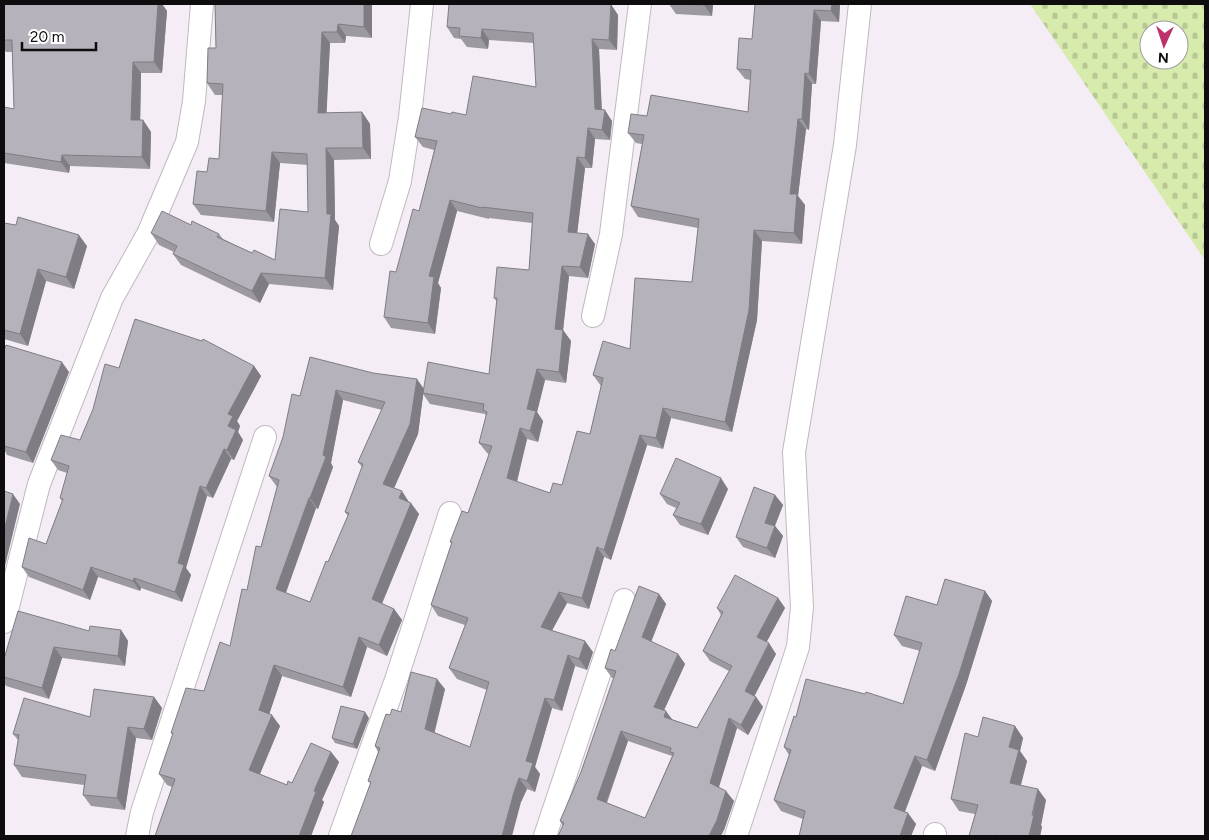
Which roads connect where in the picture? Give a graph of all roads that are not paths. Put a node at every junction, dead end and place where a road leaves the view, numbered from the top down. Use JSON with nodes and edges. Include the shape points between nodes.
{"nodes":[{"id":1,"x":202,"y":4,"type":"edge"},
{"id":2,"x":422,"y":4,"type":"edge"},
{"id":3,"x":640,"y":4,"type":"edge"},
{"id":4,"x":860,"y":4,"type":"edge"},
{"id":5,"x":381,"y":244,"type":"dead end"},
{"id":6,"x":594,"y":316,"type":"dead end"},
{"id":7,"x":265,"y":437,"type":"dead end"},
{"id":8,"x":450,"y":513,"type":"dead end"},
{"id":9,"x":624,"y":600,"type":"dead end"},
{"id":10,"x":4,"y":622,"type":"edge"},
{"id":11,"x":137,"y":836,"type":"edge"},
{"id":12,"x":340,"y":836,"type":"edge"},
{"id":13,"x":545,"y":836,"type":"edge"},
{"id":14,"x":736,"y":836,"type":"edge"}],
"edges":[{"from":1,"to":10,"type":"street","via":[[194,101],[187,142],[148,234],[112,298],[39,484]]},
{"from":2,"to":5,"type":"street","via":[[400,181]]},
{"from":3,"to":6,"type":"street","via":[[611,234]]},
{"from":4,"to":14,"type":"street","via":[[845,146],[794,452],[802,608],[798,647]]},
{"from":7,"to":11,"type":"street","via":[[142,812]]},
{"from":8,"to":12,"type":"street","via":[[397,677]]},
{"from":9,"to":13,"type":"street"}]}
